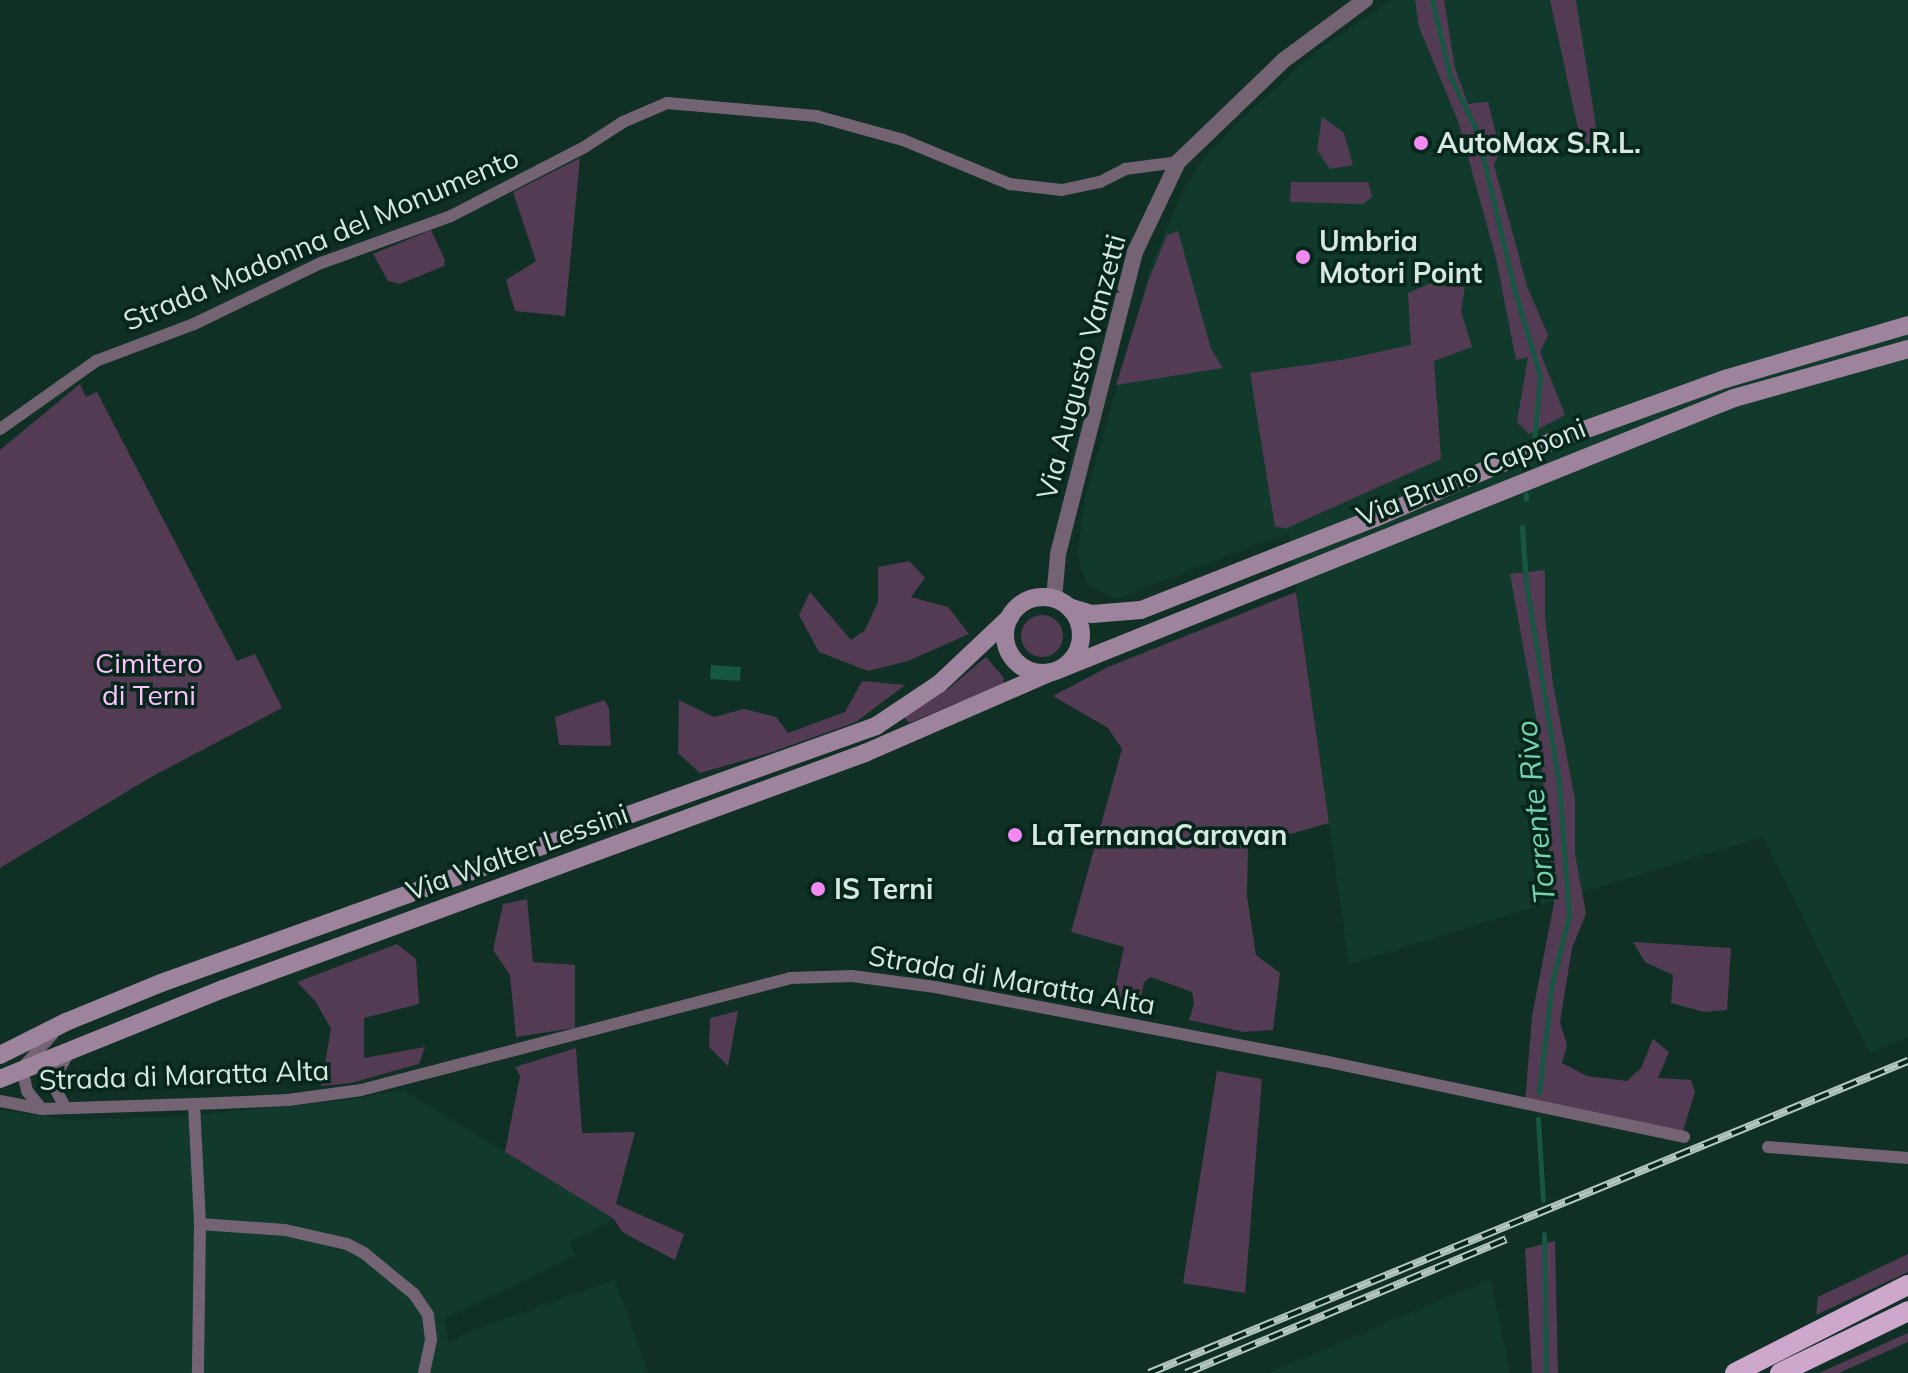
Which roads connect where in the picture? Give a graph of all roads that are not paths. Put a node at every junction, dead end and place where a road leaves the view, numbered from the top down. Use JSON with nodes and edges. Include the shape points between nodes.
{"nodes":[{"id":1,"x":1365,"y":0,"type":"edge"},
{"id":2,"x":1178,"y":162,"type":"junction"},
{"id":3,"x":1908,"y":325,"type":"edge"},
{"id":4,"x":1908,"y":349,"type":"edge"},
{"id":5,"x":0,"y":429,"type":"edge"},
{"id":6,"x":1061,"y":603,"type":"junction"},
{"id":7,"x":1010,"y":617,"type":"junction"},
{"id":8,"x":1057,"y":670,"type":"junction"},
{"id":9,"x":66,"y":1022,"type":"junction"},
{"id":10,"x":71,"y":1048,"type":"junction"},
{"id":11,"x":0,"y":1055,"type":"edge"},
{"id":12,"x":22,"y":1068,"type":"junction"},
{"id":13,"x":0,"y":1079,"type":"edge"},
{"id":14,"x":0,"y":1101,"type":"edge"},
{"id":15,"x":194,"y":1104,"type":"junction"},
{"id":16,"x":65,"y":1107,"type":"junction"},
{"id":17,"x":42,"y":1109,"type":"junction"},
{"id":18,"x":1684,"y":1137,"type":"dead end"},
{"id":19,"x":1768,"y":1147,"type":"dead end"},
{"id":20,"x":1908,"y":1158,"type":"edge"},
{"id":21,"x":200,"y":1224,"type":"junction"},
{"id":22,"x":1908,"y":1285,"type":"edge"},
{"id":23,"x":1908,"y":1311,"type":"edge"},
{"id":24,"x":198,"y":1373,"type":"edge"},
{"id":25,"x":424,"y":1373,"type":"edge"},
{"id":26,"x":1735,"y":1373,"type":"edge"},
{"id":27,"x":1780,"y":1373,"type":"edge"}],
"edges":[{"from":1,"to":2,"type":"street","name":"Via Augusto Vanzetti","via":[[1284,60]]},
{"from":2,"to":5,"type":"street","name":"Strada Madonna del Monumento","via":[[1125,169],[1100,182],[1049,189],[1010,184],[903,140],[816,116],[667,103],[451,216],[321,263],[194,324],[96,361]]},
{"from":2,"to":6,"type":"street","name":"Via Augusto Vanzetti","via":[[1135,252],[1058,554]]},
{"from":3,"to":6,"type":"main road","name":"Via Bruno Capponi","via":[[1725,379],[1551,442],[1141,610],[1092,614]]},
{"from":4,"to":8,"type":"main road","name":"Via Bruno Capponi","via":[[1734,398]]},
{"from":6,"to":7,"type":"main road","via":[[1029,601]]},
{"from":6,"to":8,"type":"main road","via":[[1076,616],[1081,639],[1072,660]]},
{"from":7,"to":8,"type":"main road","via":[[1006,642],[1017,663],[1039,673]]},
{"from":7,"to":9,"type":"main road","name":"Via Walter Lessini","via":[[939,684],[876,726]]},
{"from":8,"to":10,"type":"main road","name":"Via Walter Lessini","via":[[865,753]]},
{"from":9,"to":11,"type":"main road","name":"Via Walter Lessini"},
{"from":9,"to":12,"type":"street"},
{"from":10,"to":12,"type":"main road","name":"Via Walter Lessini"},
{"from":10,"to":16,"type":"street","via":[[56,1090]]},
{"from":12,"to":13,"type":"main road","name":"Via Walter Lessini"},
{"from":12,"to":17,"type":"street","via":[[27,1091]]},
{"from":14,"to":17,"type":"street","name":"Strada di Maratta Alta"},
{"from":15,"to":16,"type":"street","name":"Strada di Maratta Alta"},
{"from":15,"to":18,"type":"street","name":"Strada di Maratta Alta","via":[[361,1090],[790,978],[852,976],[1324,1061]]},
{"from":15,"to":21,"type":"street"},
{"from":16,"to":17,"type":"street","name":"Strada di Maratta Alta"},
{"from":19,"to":20,"type":"street"},
{"from":21,"to":24,"type":"street"},
{"from":21,"to":25,"type":"street","via":[[285,1230],[364,1253],[414,1294],[428,1315],[431,1340]]},
{"from":22,"to":26,"type":"highway"},
{"from":23,"to":27,"type":"highway"}]}
